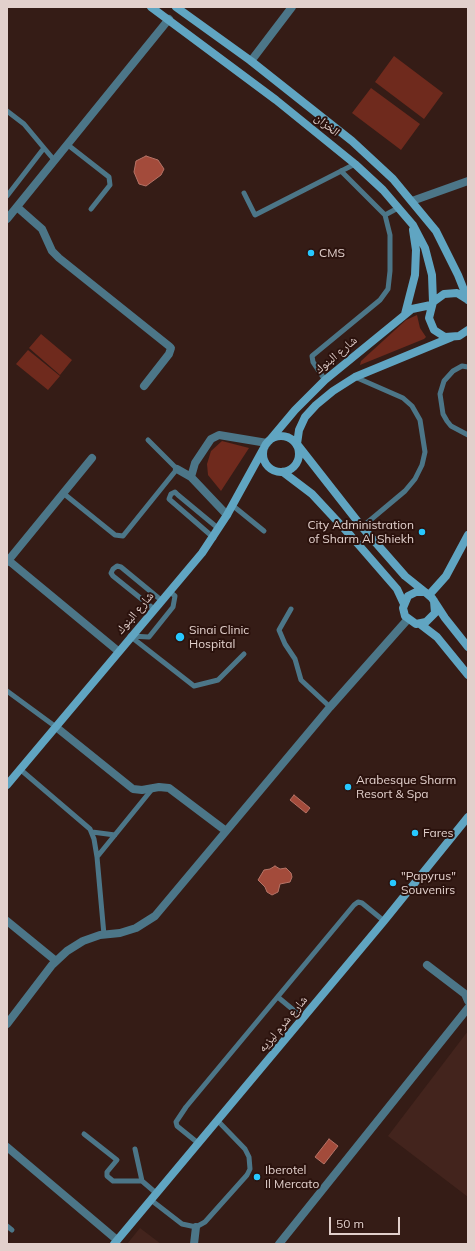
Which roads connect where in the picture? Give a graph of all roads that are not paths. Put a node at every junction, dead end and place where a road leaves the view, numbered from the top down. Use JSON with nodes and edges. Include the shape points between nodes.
{"nodes":[{"id":1,"x":151,"y":7,"type":"edge"},
{"id":2,"x":176,"y":7,"type":"edge"},
{"id":3,"x":292,"y":7,"type":"edge"},
{"id":4,"x":169,"y":19,"type":"junction"},
{"id":5,"x":251,"y":60,"type":"junction"},
{"id":6,"x":7,"y":111,"type":"edge"},
{"id":7,"x":68,"y":145,"type":"junction"},
{"id":8,"x":44,"y":148,"type":"junction"},
{"id":9,"x":55,"y":161,"type":"junction"},
{"id":10,"x":355,"y":164,"type":"junction"},
{"id":11,"x":341,"y":171,"type":"junction"},
{"id":12,"x":468,"y":181,"type":"edge"},
{"id":13,"x":244,"y":193,"type":"dead end"},
{"id":14,"x":7,"y":196,"type":"edge"},
{"id":15,"x":412,"y":201,"type":"junction"},
{"id":16,"x":17,"y":207,"type":"junction"},
{"id":17,"x":398,"y":208,"type":"junction"},
{"id":18,"x":91,"y":209,"type":"dead end"},
{"id":19,"x":385,"y":215,"type":"junction"},
{"id":20,"x":7,"y":219,"type":"edge"},
{"id":21,"x":413,"y":225,"type":"junction"},
{"id":22,"x":468,"y":300,"type":"edge"},
{"id":23,"x":432,"y":303,"type":"junction"},
{"id":24,"x":405,"y":315,"type":"junction"},
{"id":25,"x":468,"y":330,"type":"edge"},
{"id":26,"x":452,"y":337,"type":"junction"},
{"id":27,"x":468,"y":367,"type":"edge"},
{"id":28,"x":355,"y":377,"type":"junction"},
{"id":29,"x":325,"y":380,"type":"junction"},
{"id":30,"x":144,"y":386,"type":"dead end"},
{"id":31,"x":468,"y":435,"type":"edge"},
{"id":32,"x":148,"y":440,"type":"dead end"},
{"id":33,"x":267,"y":443,"type":"junction"},
{"id":34,"x":297,"y":444,"type":"junction"},
{"id":35,"x":92,"y":458,"type":"dead end"},
{"id":36,"x":177,"y":469,"type":"junction"},
{"id":37,"x":283,"y":472,"type":"junction"},
{"id":38,"x":191,"y":477,"type":"junction"},
{"id":39,"x":63,"y":492,"type":"junction"},
{"id":40,"x":232,"y":506,"type":"junction"},
{"id":41,"x":227,"y":515,"type":"junction"},
{"id":42,"x":362,"y":527,"type":"junction"},
{"id":43,"x":219,"y":529,"type":"junction"},
{"id":44,"x":264,"y":531,"type":"dead end"},
{"id":45,"x":351,"y":536,"type":"junction"},
{"id":46,"x":468,"y":536,"type":"edge"},
{"id":47,"x":212,"y":540,"type":"junction"},
{"id":48,"x":8,"y":561,"type":"edge"},
{"id":49,"x":169,"y":591,"type":"junction"},
{"id":50,"x":430,"y":596,"type":"junction"},
{"id":51,"x":161,"y":600,"type":"junction"},
{"id":52,"x":404,"y":604,"type":"junction"},
{"id":53,"x":154,"y":609,"type":"junction"},
{"id":54,"x":291,"y":609,"type":"dead end"},
{"id":55,"x":408,"y":619,"type":"junction"},
{"id":56,"x":420,"y":624,"type":"junction"},
{"id":57,"x":130,"y":636,"type":"junction"},
{"id":58,"x":468,"y":647,"type":"edge"},
{"id":59,"x":118,"y":651,"type":"junction"},
{"id":60,"x":244,"y":654,"type":"dead end"},
{"id":61,"x":468,"y":675,"type":"edge"},
{"id":62,"x":7,"y":691,"type":"edge"},
{"id":63,"x":330,"y":707,"type":"junction"},
{"id":64,"x":56,"y":727,"type":"junction"},
{"id":65,"x":21,"y":770,"type":"junction"},
{"id":66,"x":7,"y":785,"type":"edge"},
{"id":67,"x":154,"y":788,"type":"junction"},
{"id":68,"x":468,"y":817,"type":"edge"},
{"id":69,"x":226,"y":831,"type":"junction"},
{"id":70,"x":92,"y":832,"type":"junction"},
{"id":71,"x":115,"y":835,"type":"junction"},
{"id":72,"x":96,"y":857,"type":"junction"},
{"id":73,"x":7,"y":921,"type":"edge"},
{"id":74,"x":384,"y":921,"type":"junction"},
{"id":75,"x":104,"y":934,"type":"junction"},
{"id":76,"x":56,"y":961,"type":"junction"},
{"id":77,"x":427,"y":965,"type":"dead end"},
{"id":78,"x":279,"y":998,"type":"junction"},
{"id":79,"x":468,"y":1001,"type":"edge"},
{"id":80,"x":468,"y":1008,"type":"edge"},
{"id":81,"x":303,"y":1018,"type":"junction"},
{"id":82,"x":7,"y":1024,"type":"edge"},
{"id":83,"x":217,"y":1120,"type":"junction"},
{"id":84,"x":84,"y":1134,"type":"dead end"},
{"id":85,"x":198,"y":1143,"type":"junction"},
{"id":86,"x":7,"y":1147,"type":"edge"},
{"id":87,"x":135,"y":1149,"type":"dead end"},
{"id":88,"x":142,"y":1181,"type":"junction"},
{"id":89,"x":154,"y":1197,"type":"junction"},
{"id":90,"x":7,"y":1226,"type":"edge"},
{"id":91,"x":196,"y":1227,"type":"junction"},
{"id":92,"x":12,"y":1230,"type":"dead end"},
{"id":93,"x":115,"y":1242,"type":"edge"},
{"id":94,"x":194,"y":1244,"type":"edge"},
{"id":95,"x":279,"y":1244,"type":"edge"}],
"edges":[{"from":1,"to":4,"type":"main road","name":"الخزان"},
{"from":2,"to":5,"type":"main road","name":"الخزان"},
{"from":3,"to":5,"type":"street"},
{"from":4,"to":7,"type":"street"},
{"from":4,"to":10,"type":"main road","name":"الخزان"},
{"from":5,"to":15,"type":"main road","name":"الخزان","via":[[368,154]]},
{"from":6,"to":8,"type":"lane","via":[[24,124]]},
{"from":7,"to":9,"type":"street"},
{"from":7,"to":18,"type":"lane","via":[[109,177],[110,185]]},
{"from":8,"to":9,"type":"lane"},
{"from":8,"to":14,"type":"lane"},
{"from":9,"to":16,"type":"street"},
{"from":10,"to":11,"type":"lane"},
{"from":10,"to":17,"type":"main road","name":"الخزان"},
{"from":11,"to":13,"type":"lane","via":[[255,215]]},
{"from":11,"to":19,"type":"lane"},
{"from":12,"to":15,"type":"street"},
{"from":15,"to":22,"type":"main road","name":"الخزان","via":[[436,231]]},
{"from":16,"to":20,"type":"street"},
{"from":16,"to":30,"type":"street","via":[[42,229],[59,258],[169,346],[169,354]]},
{"from":17,"to":19,"type":"lane"},
{"from":17,"to":21,"type":"main road","name":"الخزان"},
{"from":19,"to":29,"type":"lane","via":[[391,245],[388,289],[375,305],[312,356]]},
{"from":21,"to":23,"type":"main road","name":"الخزان","via":[[429,261],[433,288]]},
{"from":21,"to":24,"type":"main road","via":[[415,275]]},
{"from":22,"to":23,"type":"main road","name":"شارع البنوك","via":[[457,293],[450,293],[444,294]]},
{"from":23,"to":24,"type":"main road","name":"شارع البنوك","via":[[412,309]]},
{"from":23,"to":26,"type":"main road","name":"الخزان","via":[[429,311],[431,324],[439,334]]},
{"from":24,"to":29,"type":"main road","name":"شارع البنوك"},
{"from":25,"to":26,"type":"main road"},
{"from":26,"to":28,"type":"main road"},
{"from":27,"to":31,"type":"lane","via":[[462,366],[453,371],[444,381],[440,394],[443,414],[447,421]]},
{"from":28,"to":34,"type":"main road","via":[[310,410],[302,423]]},
{"from":28,"to":42,"type":"lane","via":[[404,398],[412,406],[420,420],[425,452],[415,480]]},
{"from":29,"to":33,"type":"main road","name":"شارع البنوك","via":[[290,414]]},
{"from":32,"to":36,"type":"lane"},
{"from":33,"to":34,"type":"main road","via":[[273,438],[283,436]]},
{"from":33,"to":37,"type":"main road","via":[[263,456],[268,466],[272,470]]},
{"from":33,"to":38,"type":"street","via":[[219,435],[211,439],[195,464]]},
{"from":33,"to":40,"type":"main road","name":"شارع البنوك"},
{"from":34,"to":37,"type":"main road","via":[[299,454],[296,464]]},
{"from":34,"to":42,"type":"main road"},
{"from":35,"to":39,"type":"street"},
{"from":36,"to":38,"type":"street"},
{"from":36,"to":39,"type":"lane","via":[[123,536],[115,535]]},
{"from":37,"to":45,"type":"main road","via":[[312,494]]},
{"from":38,"to":41,"type":"street"},
{"from":39,"to":48,"type":"street"},
{"from":40,"to":41,"type":"main road","name":"شارع البنوك"},
{"from":40,"to":44,"type":"lane"},
{"from":41,"to":43,"type":"main road","name":"شارع البنوك"},
{"from":42,"to":45,"type":"main road"},
{"from":42,"to":50,"type":"main road","via":[[405,576]]},
{"from":43,"to":47,"type":"main road","name":"شارع البنوك"},
{"from":43,"to":47,"type":"lane","via":[[174,492],[170,494],[169,499]]},
{"from":45,"to":52,"type":"main road","via":[[397,589]]},
{"from":46,"to":50,"type":"main road","via":[[446,576]]},
{"from":47,"to":49,"type":"main road","name":"شارع البنوك"},
{"from":48,"to":59,"type":"street"},
{"from":49,"to":51,"type":"main road","name":"شارع البنوك"},
{"from":49,"to":57,"type":"lane","via":[[175,596],[173,607],[149,637]]},
{"from":50,"to":52,"type":"main road","via":[[412,593]]},
{"from":50,"to":56,"type":"main road","via":[[435,613],[431,619]]},
{"from":50,"to":58,"type":"main road"},
{"from":51,"to":53,"type":"main road","name":"شارع البنوك"},
{"from":51,"to":53,"type":"lane","via":[[121,566],[113,569],[113,576]]},
{"from":52,"to":55,"type":"main road","via":[[404,612]]},
{"from":53,"to":57,"type":"main road","name":"شارع البنوك"},
{"from":54,"to":63,"type":"lane","via":[[279,630],[295,659],[301,680]]},
{"from":55,"to":56,"type":"main road"},
{"from":55,"to":63,"type":"street"},
{"from":56,"to":61,"type":"main road","via":[[437,637]]},
{"from":57,"to":59,"type":"main road","name":"شارع البنوك"},
{"from":57,"to":60,"type":"lane","via":[[194,686],[218,680]]},
{"from":59,"to":64,"type":"main road","name":"شارع البنوك"},
{"from":62,"to":64,"type":"lane"},
{"from":63,"to":69,"type":"street"},
{"from":64,"to":65,"type":"main road","name":"شارع البنوك"},
{"from":64,"to":67,"type":"street","via":[[133,789]]},
{"from":65,"to":66,"type":"main road","name":"شارع البنوك"},
{"from":65,"to":70,"type":"lane"},
{"from":67,"to":69,"type":"street","via":[[165,787],[173,790]]},
{"from":67,"to":71,"type":"lane"},
{"from":68,"to":74,"type":"main road","name":"شارع شرم ليزيه"},
{"from":69,"to":75,"type":"street","via":[[155,916],[128,931]]},
{"from":70,"to":71,"type":"lane"},
{"from":70,"to":72,"type":"lane"},
{"from":71,"to":72,"type":"lane"},
{"from":72,"to":75,"type":"lane"},
{"from":73,"to":76,"type":"street"},
{"from":74,"to":78,"type":"lane","via":[[358,902]]},
{"from":74,"to":81,"type":"main road","name":"شارع شرم ليزيه"},
{"from":75,"to":76,"type":"street","via":[[75,945]]},
{"from":76,"to":82,"type":"street"},
{"from":77,"to":79,"type":"street","via":[[465,994]]},
{"from":78,"to":81,"type":"lane"},
{"from":78,"to":85,"type":"lane","via":[[176,1122]]},
{"from":80,"to":95,"type":"street"},
{"from":81,"to":83,"type":"main road","name":"شارع شرم ليزيه"},
{"from":83,"to":85,"type":"main road","name":"شارع شرم ليزيه"},
{"from":83,"to":91,"type":"lane","via":[[245,1149],[250,1169],[205,1222]]},
{"from":84,"to":88,"type":"lane","via":[[117,1160],[106,1176],[113,1181]]},
{"from":85,"to":89,"type":"main road","name":"شارع شرم ليزيه"},
{"from":86,"to":93,"type":"street"},
{"from":87,"to":88,"type":"lane"},
{"from":88,"to":89,"type":"lane"},
{"from":89,"to":91,"type":"lane","via":[[182,1224]]},
{"from":89,"to":93,"type":"main road","name":"شارع شرم ليزيه"},
{"from":90,"to":92,"type":"lane"},
{"from":91,"to":94,"type":"street"}]}
